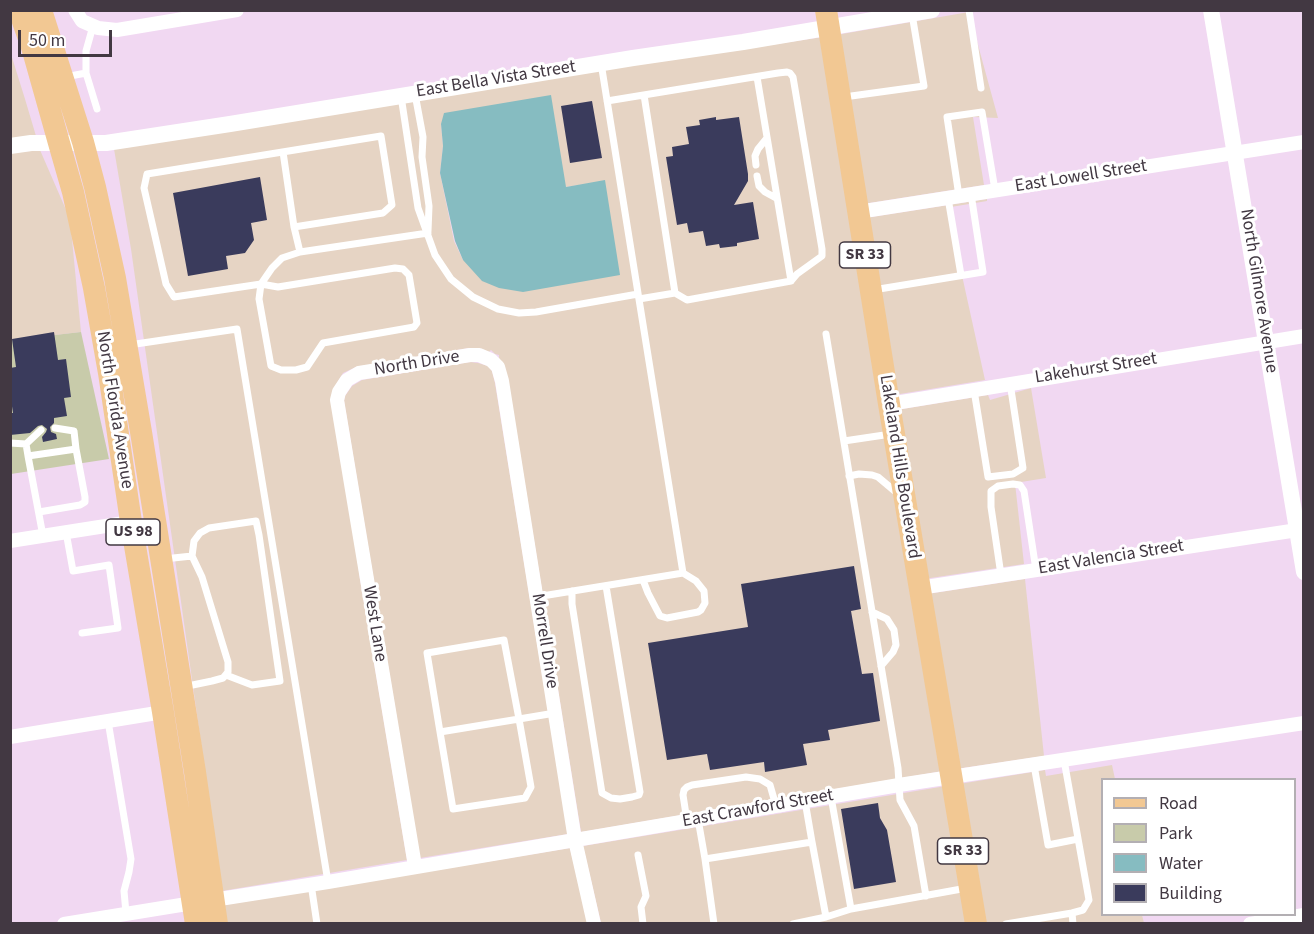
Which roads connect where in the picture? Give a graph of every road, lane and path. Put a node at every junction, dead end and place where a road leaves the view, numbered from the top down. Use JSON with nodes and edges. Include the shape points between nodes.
{"nodes":[{"id":1,"x":19,"y":10,"type":"edge"},
{"id":2,"x":41,"y":10,"type":"edge"},
{"id":3,"x":75,"y":10,"type":"edge"},
{"id":4,"x":237,"y":10,"type":"edge"},
{"id":5,"x":969,"y":10,"type":"edge"},
{"id":6,"x":1211,"y":10,"type":"edge"},
{"id":7,"x":925,"y":12,"type":"edge"},
{"id":8,"x":827,"y":20,"type":"edge"},
{"id":9,"x":95,"y":27,"type":"junction"},
{"id":10,"x":601,"y":63,"type":"junction"},
{"id":11,"x":86,"y":73,"type":"junction"},
{"id":12,"x":63,"y":77,"type":"junction"},
{"id":13,"x":757,"y":77,"type":"junction"},
{"id":14,"x":981,"y":88,"type":"dead end"},
{"id":15,"x":408,"y":95,"type":"junction"},
{"id":16,"x":644,"y":95,"type":"junction"},
{"id":17,"x":839,"y":98,"type":"junction"},
{"id":18,"x":607,"y":101,"type":"junction"},
{"id":19,"x":97,"y":109,"type":"dead end"},
{"id":20,"x":767,"y":138,"type":"junction"},
{"id":21,"x":82,"y":142,"type":"junction"},
{"id":22,"x":1304,"y":142,"type":"edge"},
{"id":23,"x":59,"y":143,"type":"junction"},
{"id":24,"x":422,"y":144,"type":"junction"},
{"id":25,"x":10,"y":146,"type":"edge"},
{"id":26,"x":409,"y":147,"type":"junction"},
{"id":27,"x":283,"y":152,"type":"junction"},
{"id":28,"x":1235,"y":153,"type":"junction"},
{"id":29,"x":756,"y":165,"type":"dead end"},
{"id":30,"x":757,"y":176,"type":"dead end"},
{"id":31,"x":995,"y":190,"type":"junction"},
{"id":32,"x":960,"y":196,"type":"junction"},
{"id":33,"x":776,"y":198,"type":"junction"},
{"id":34,"x":858,"y":212,"type":"junction"},
{"id":35,"x":294,"y":227,"type":"junction"},
{"id":36,"x":428,"y":233,"type":"junction"},
{"id":37,"x":300,"y":252,"type":"junction"},
{"id":38,"x":961,"y":276,"type":"junction"},
{"id":39,"x":790,"y":281,"type":"junction"},
{"id":40,"x":261,"y":284,"type":"junction"},
{"id":41,"x":870,"y":290,"type":"junction"},
{"id":42,"x":675,"y":293,"type":"junction"},
{"id":43,"x":638,"y":297,"type":"junction"},
{"id":44,"x":826,"y":334,"type":"dead end"},
{"id":45,"x":1304,"y":336,"type":"edge"},
{"id":46,"x":1266,"y":341,"type":"junction"},
{"id":47,"x":126,"y":345,"type":"junction"},
{"id":48,"x":491,"y":360,"type":"joint"},
{"id":49,"x":345,"y":383,"type":"joint"},
{"id":50,"x":1010,"y":384,"type":"junction"},
{"id":51,"x":974,"y":390,"type":"junction"},
{"id":52,"x":889,"y":404,"type":"junction"},
{"id":53,"x":55,"y":428,"type":"dead end"},
{"id":54,"x":41,"y":430,"type":"dead end"},
{"id":55,"x":894,"y":433,"type":"junction"},
{"id":56,"x":844,"y":441,"type":"junction"},
{"id":57,"x":10,"y":443,"type":"edge"},
{"id":58,"x":26,"y":444,"type":"junction"},
{"id":59,"x":76,"y":449,"type":"junction"},
{"id":60,"x":28,"y":456,"type":"junction"},
{"id":61,"x":849,"y":476,"type":"junction"},
{"id":62,"x":905,"y":499,"type":"junction"},
{"id":63,"x":39,"y":512,"type":"junction"},
{"id":64,"x":131,"y":522,"type":"junction"},
{"id":65,"x":1300,"y":530,"type":"edge"},
{"id":66,"x":66,"y":532,"type":"junction"},
{"id":67,"x":43,"y":536,"type":"junction"},
{"id":68,"x":10,"y":542,"type":"edge"},
{"id":69,"x":192,"y":556,"type":"junction"},
{"id":70,"x":160,"y":560,"type":"junction"},
{"id":71,"x":1036,"y":570,"type":"junction"},
{"id":72,"x":1304,"y":572,"type":"edge"},
{"id":73,"x":682,"y":573,"type":"junction"},
{"id":74,"x":1001,"y":575,"type":"junction"},
{"id":75,"x":643,"y":580,"type":"junction"},
{"id":76,"x":606,"y":586,"type":"junction"},
{"id":77,"x":919,"y":588,"type":"junction"},
{"id":78,"x":572,"y":591,"type":"junction"},
{"id":79,"x":537,"y":597,"type":"junction"},
{"id":80,"x":872,"y":612,"type":"junction"},
{"id":81,"x":82,"y":633,"type":"dead end"},
{"id":82,"x":175,"y":653,"type":"junction"},
{"id":83,"x":881,"y":666,"type":"junction"},
{"id":84,"x":226,"y":675,"type":"junction"},
{"id":85,"x":181,"y":687,"type":"junction"},
{"id":86,"x":555,"y":713,"type":"junction"},
{"id":87,"x":519,"y":719,"type":"junction"},
{"id":88,"x":108,"y":721,"type":"junction"},
{"id":89,"x":165,"y":723,"type":"junction"},
{"id":90,"x":1304,"y":723,"type":"edge"},
{"id":91,"x":440,"y":732,"type":"junction"},
{"id":92,"x":10,"y":737,"type":"edge"},
{"id":93,"x":1064,"y":760,"type":"junction"},
{"id":94,"x":1034,"y":765,"type":"junction"},
{"id":95,"x":951,"y":778,"type":"junction"},
{"id":96,"x":899,"y":785,"type":"junction"},
{"id":97,"x":831,"y":797,"type":"junction"},
{"id":98,"x":805,"y":801,"type":"junction"},
{"id":99,"x":776,"y":806,"type":"junction"},
{"id":100,"x":693,"y":820,"type":"junction"},
{"id":101,"x":1078,"y":839,"type":"junction"},
{"id":102,"x":575,"y":840,"type":"junction"},
{"id":103,"x":812,"y":842,"type":"junction"},
{"id":104,"x":638,"y":855,"type":"dead end"},
{"id":105,"x":705,"y":859,"type":"junction"},
{"id":106,"x":415,"y":866,"type":"junction"},
{"id":107,"x":328,"y":882,"type":"junction"},
{"id":108,"x":311,"y":885,"type":"junction"},
{"id":109,"x":969,"y":887,"type":"junction"},
{"id":110,"x":926,"y":896,"type":"junction"},
{"id":111,"x":201,"y":909,"type":"edge"},
{"id":112,"x":851,"y":909,"type":"junction"},
{"id":113,"x":1072,"y":913,"type":"junction"},
{"id":114,"x":126,"y":914,"type":"junction"},
{"id":115,"x":1304,"y":915,"type":"edge"},
{"id":116,"x":826,"y":917,"type":"junction"},
{"id":117,"x":64,"y":924,"type":"edge"},
{"id":118,"x":205,"y":924,"type":"edge"},
{"id":119,"x":217,"y":924,"type":"edge"},
{"id":120,"x":317,"y":924,"type":"edge"},
{"id":121,"x":594,"y":924,"type":"edge"},
{"id":122,"x":643,"y":924,"type":"edge"},
{"id":123,"x":714,"y":924,"type":"edge"},
{"id":124,"x":793,"y":924,"type":"edge"},
{"id":125,"x":976,"y":924,"type":"edge"},
{"id":126,"x":1006,"y":924,"type":"edge"},
{"id":127,"x":1073,"y":924,"type":"edge"},
{"id":128,"x":1250,"y":924,"type":"edge"}],
"edges":[{"from":1,"to":23,"type":"main road","name":"North Florida Avenue","number":"US 98"},
{"from":2,"to":12,"type":"main road","name":"North Florida Avenue","number":"US 98"},
{"from":3,"to":9,"type":"street","via":[[82,21]]},
{"from":4,"to":9,"type":"street","via":[[117,30]]},
{"from":5,"to":14,"type":"lane"},
{"from":6,"to":28,"type":"street","name":"North Gilmore Avenue"},
{"from":7,"to":8,"type":"street","name":"East Bella Vista Street"},
{"from":7,"to":17,"type":"lane","via":[[924,86]]},
{"from":8,"to":10,"type":"street","name":"East Bella Vista Street"},
{"from":8,"to":17,"type":"main road","name":"Lakeland Hills Boulevard","number":"SR 33"},
{"from":9,"to":11,"type":"lane","via":[[86,51]]},
{"from":10,"to":15,"type":"street","name":"East Bella Vista Street"},
{"from":10,"to":18,"type":"lane"},
{"from":11,"to":12,"type":"lane"},
{"from":11,"to":19,"type":"lane"},
{"from":12,"to":21,"type":"main road","name":"North Florida Avenue","number":"US 98"},
{"from":13,"to":16,"type":"lane"},
{"from":13,"to":20,"type":"lane"},
{"from":13,"to":39,"type":"lane","via":[[787,72],[793,77],[822,249],[822,256]]},
{"from":15,"to":21,"type":"street","name":"East Bella Vista Street","via":[[106,143]]},
{"from":15,"to":24,"type":"lane"},
{"from":15,"to":26,"type":"lane"},
{"from":16,"to":18,"type":"lane"},
{"from":16,"to":42,"type":"lane"},
{"from":17,"to":34,"type":"main road","name":"Lakeland Hills Boulevard","number":"SR 33"},
{"from":18,"to":43,"type":"lane"},
{"from":20,"to":29,"type":"lane","via":[[758,148]]},
{"from":20,"to":33,"type":"lane"},
{"from":21,"to":23,"type":"street","name":"East Bella Vista Street"},
{"from":21,"to":47,"type":"main road","name":"North Florida Avenue","number":"US 98","via":[[110,256]]},
{"from":22,"to":28,"type":"street","name":"East Lowell Street"},
{"from":23,"to":25,"type":"street","name":"East Bella Vista Street"},
{"from":23,"to":64,"type":"main road","name":"North Florida Avenue","number":"US 98","via":[[94,288]]},
{"from":24,"to":26,"type":"lane"},
{"from":24,"to":36,"type":"lane"},
{"from":26,"to":36,"type":"lane","via":[[418,208]]},
{"from":27,"to":35,"type":"lane"},
{"from":27,"to":35,"type":"lane","via":[[381,136],[392,205],[383,213]]},
{"from":27,"to":40,"type":"lane","via":[[147,174],[144,188],[166,284],[174,297]]},
{"from":28,"to":31,"type":"street","name":"East Lowell Street"},
{"from":28,"to":46,"type":"street","name":"North Gilmore Avenue"},
{"from":30,"to":33,"type":"lane","via":[[759,186]]},
{"from":31,"to":32,"type":"street","name":"East Lowell Street"},
{"from":31,"to":32,"type":"lane","via":[[982,112],[947,117]]},
{"from":32,"to":34,"type":"street","name":"East Lowell Street"},
{"from":32,"to":38,"type":"lane"},
{"from":32,"to":38,"type":"lane","via":[[983,272]]},
{"from":33,"to":39,"type":"lane"},
{"from":34,"to":41,"type":"main road","name":"Lakeland Hills Boulevard","number":"SR 33"},
{"from":35,"to":37,"type":"lane"},
{"from":36,"to":37,"type":"lane"},
{"from":36,"to":43,"type":"lane","via":[[435,255],[451,279],[473,297],[498,309],[536,312]]},
{"from":37,"to":40,"type":"lane","via":[[282,258]]},
{"from":38,"to":41,"type":"lane"},
{"from":39,"to":42,"type":"lane","via":[[687,300]]},
{"from":40,"to":40,"type":"lane","via":[[259,299],[271,366],[281,370],[307,367],[323,343],[414,327],[417,323],[409,275],[403,269],[278,287]]},
{"from":41,"to":52,"type":"main road","name":"Lakeland Hills Boulevard","number":"SR 33"},
{"from":42,"to":43,"type":"lane"},
{"from":43,"to":73,"type":"lane"},
{"from":44,"to":56,"type":"lane"},
{"from":45,"to":46,"type":"street","name":"Lakehurst Street"},
{"from":46,"to":50,"type":"street","name":"Lakehurst Street"},
{"from":46,"to":65,"type":"street","name":"North Gilmore Avenue"},
{"from":47,"to":70,"type":"main road","name":"North Florida Avenue","number":"US 98"},
{"from":47,"to":107,"type":"lane","via":[[237,329]]},
{"from":48,"to":49,"type":"street","name":"North Drive","via":[[470,355],[359,373]]},
{"from":48,"to":79,"type":"street","name":"Morrell Drive","via":[[502,381]]},
{"from":49,"to":106,"type":"street","name":"West Lane","via":[[338,400]]},
{"from":50,"to":51,"type":"street","name":"Lakehurst Street"},
{"from":50,"to":51,"type":"lane","via":[[1023,468],[1013,474],[988,477]]},
{"from":51,"to":52,"type":"street","name":"Lakehurst Street"},
{"from":52,"to":55,"type":"main road","name":"Lakeland Hills Boulevard","number":"SR 33"},
{"from":53,"to":59,"type":"lane","via":[[74,431]]},
{"from":54,"to":58,"type":"lane"},
{"from":55,"to":56,"type":"lane"},
{"from":55,"to":62,"type":"main road","name":"Lakeland Hills Boulevard","number":"SR 33"},
{"from":56,"to":61,"type":"lane"},
{"from":57,"to":58,"type":"lane"},
{"from":58,"to":60,"type":"lane"},
{"from":59,"to":60,"type":"lane"},
{"from":59,"to":63,"type":"lane","via":[[85,502]]},
{"from":60,"to":63,"type":"lane"},
{"from":61,"to":62,"type":"lane","via":[[878,477]]},
{"from":61,"to":80,"type":"lane"},
{"from":62,"to":77,"type":"main road","name":"Lakeland Hills Boulevard","number":"SR 33"},
{"from":63,"to":67,"type":"lane"},
{"from":64,"to":66,"type":"street"},
{"from":64,"to":82,"type":"main road","via":[[143,527],[160,621]]},
{"from":64,"to":89,"type":"main road","name":"North Florida Avenue","number":"US 98"},
{"from":65,"to":71,"type":"street","name":"East Valencia Street"},
{"from":65,"to":72,"type":"street","name":"North Gilmore Avenue"},
{"from":66,"to":67,"type":"street"},
{"from":66,"to":81,"type":"lane","via":[[73,571],[109,565],[118,628]]},
{"from":67,"to":68,"type":"street"},
{"from":69,"to":70,"type":"lane"},
{"from":69,"to":84,"type":"lane","via":[[228,662]]},
{"from":69,"to":84,"type":"lane","via":[[194,542],[209,528],[256,521],[280,681],[252,685]]},
{"from":70,"to":82,"type":"main road","name":"North Florida Avenue","number":"US 98"},
{"from":71,"to":74,"type":"street","name":"East Valencia Street"},
{"from":71,"to":74,"type":"lane","via":[[1024,491],[1020,485],[998,486],[991,490],[991,507]]},
{"from":73,"to":75,"type":"lane"},
{"from":73,"to":75,"type":"lane","via":[[704,591],[705,603],[698,612],[667,618],[660,615]]},
{"from":74,"to":77,"type":"street","name":"East Valencia Street"},
{"from":75,"to":76,"type":"lane"},
{"from":76,"to":78,"type":"lane"},
{"from":76,"to":78,"type":"lane","via":[[640,792],[632,797],[611,798],[602,793]]},
{"from":77,"to":95,"type":"main road","name":"Lakeland Hills Boulevard","number":"SR 33"},
{"from":78,"to":79,"type":"lane"},
{"from":79,"to":86,"type":"street","name":"Morrell Drive"},
{"from":80,"to":83,"type":"lane"},
{"from":80,"to":83,"type":"lane","via":[[887,619],[894,630],[896,645]]},
{"from":82,"to":85,"type":"main road","name":"North Florida Avenue","number":"US 98"},
{"from":83,"to":96,"type":"lane"},
{"from":84,"to":85,"type":"lane"},
{"from":85,"to":111,"type":"main road","name":"North Florida Avenue","number":"US 98"},
{"from":86,"to":87,"type":"lane"},
{"from":86,"to":102,"type":"street","name":"Morrell Drive"},
{"from":87,"to":91,"type":"lane"},
{"from":87,"to":91,"type":"lane","via":[[531,787],[525,798],[453,810]]},
{"from":87,"to":91,"type":"lane","via":[[504,640],[427,652]]},
{"from":88,"to":89,"type":"street"},
{"from":88,"to":92,"type":"street"},
{"from":88,"to":114,"type":"lane","via":[[131,859],[124,891]]},
{"from":89,"to":111,"type":"main road","name":"North Florida Avenue","number":"US 98"},
{"from":90,"to":93,"type":"street","name":"East Crawford Street"},
{"from":93,"to":94,"type":"street","name":"East Crawford Street"},
{"from":93,"to":101,"type":"lane"},
{"from":94,"to":95,"type":"street","name":"East Crawford Street"},
{"from":94,"to":101,"type":"lane","via":[[1048,845]]},
{"from":95,"to":96,"type":"street","name":"East Crawford Street"},
{"from":95,"to":109,"type":"main road","name":"Lakeland Hills Boulevard","number":"SR 33"},
{"from":96,"to":97,"type":"street","name":"East Crawford Street"},
{"from":96,"to":110,"type":"lane","via":[[900,800],[914,826]]},
{"from":97,"to":98,"type":"street","name":"East Crawford Street"},
{"from":97,"to":112,"type":"lane"},
{"from":98,"to":99,"type":"street","name":"East Crawford Street"},
{"from":98,"to":103,"type":"lane"},
{"from":99,"to":100,"type":"street","name":"East Crawford Street"},
{"from":99,"to":100,"type":"lane","via":[[770,785],[760,779],[746,777],[692,785],[683,795]]},
{"from":100,"to":102,"type":"street","name":"East Crawford Street"},
{"from":100,"to":105,"type":"lane"},
{"from":101,"to":113,"type":"lane","via":[[1089,900],[1083,910]]},
{"from":102,"to":106,"type":"street","name":"East Crawford Street"},
{"from":102,"to":121,"type":"street","name":"Morrell Drive"},
{"from":103,"to":105,"type":"lane"},
{"from":103,"to":116,"type":"lane"},
{"from":104,"to":122,"type":"lane","via":[[646,896],[641,908]]},
{"from":105,"to":123,"type":"lane"},
{"from":106,"to":107,"type":"street","name":"East Crawford Street"},
{"from":107,"to":108,"type":"street","name":"East Crawford Street"},
{"from":108,"to":111,"type":"street","name":"East Crawford Street"},
{"from":108,"to":120,"type":"lane"},
{"from":109,"to":110,"type":"lane"},
{"from":109,"to":125,"type":"main road","name":"Lakeland Hills Boulevard","number":"SR 33"},
{"from":110,"to":112,"type":"lane"},
{"from":111,"to":114,"type":"street","name":"East Crawford Street"},
{"from":111,"to":118,"type":"main road"},
{"from":111,"to":119,"type":"main road","name":"North Florida Avenue","number":"US 98"},
{"from":112,"to":116,"type":"lane"},
{"from":113,"to":126,"type":"lane"},
{"from":113,"to":127,"type":"lane"},
{"from":114,"to":117,"type":"street","name":"East Crawford Street"},
{"from":115,"to":128,"type":"street"},
{"from":116,"to":124,"type":"lane"}]}
